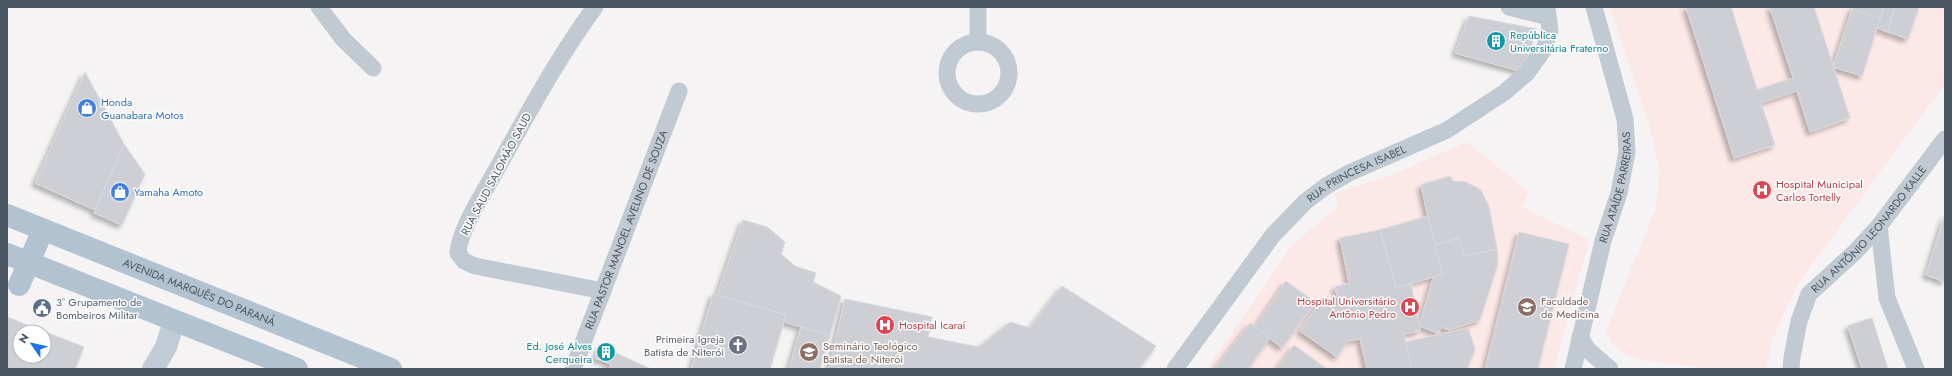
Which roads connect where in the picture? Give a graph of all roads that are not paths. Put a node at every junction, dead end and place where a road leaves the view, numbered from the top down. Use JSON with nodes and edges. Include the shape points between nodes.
{"nodes":[{"id":1,"x":319,"y":7,"type":"edge"},
{"id":2,"x":594,"y":7,"type":"edge"},
{"id":3,"x":978,"y":7,"type":"edge"},
{"id":4,"x":1509,"y":7,"type":"edge"},
{"id":5,"x":1594,"y":7,"type":"edge"},
{"id":6,"x":1548,"y":12,"type":"edge"},
{"id":7,"x":978,"y":42,"type":"dead end"},
{"id":8,"x":373,"y":68,"type":"dead end"},
{"id":9,"x":679,"y":91,"type":"dead end"},
{"id":10,"x":1945,"y":139,"type":"edge"},
{"id":11,"x":7,"y":215,"type":"edge"},
{"id":12,"x":1879,"y":226,"type":"junction"},
{"id":13,"x":43,"y":230,"type":"junction"},
{"id":14,"x":7,"y":254,"type":"edge"},
{"id":15,"x":28,"y":263,"type":"junction"},
{"id":16,"x":19,"y":285,"type":"dead end"},
{"id":17,"x":188,"y":288,"type":"junction"},
{"id":18,"x":604,"y":291,"type":"junction"},
{"id":19,"x":174,"y":321,"type":"junction"},
{"id":20,"x":1580,"y":337,"type":"junction"},
{"id":21,"x":154,"y":369,"type":"edge"},
{"id":22,"x":297,"y":369,"type":"edge"},
{"id":23,"x":391,"y":369,"type":"edge"},
{"id":24,"x":573,"y":369,"type":"edge"},
{"id":25,"x":1174,"y":369,"type":"edge"},
{"id":26,"x":1573,"y":369,"type":"edge"},
{"id":27,"x":1610,"y":369,"type":"edge"},
{"id":28,"x":1791,"y":369,"type":"edge"},
{"id":29,"x":1916,"y":369,"type":"edge"}],
"edges":[{"from":1,"to":8,"type":"street","via":[[342,39]]},
{"from":2,"to":18,"type":"street","name":"RUA SAUD SALOMÃO SAUD","via":[[547,79],[480,199],[458,245],[458,253],[464,261],[475,266]]},
{"from":3,"to":7,"type":"street"},
{"from":4,"to":6,"type":"street"},
{"from":5,"to":20,"type":"street","name":"RUA ATAÍDE PARREIRAS","via":[[1626,119],[1627,152],[1619,193],[1603,241]]},
{"from":6,"to":25,"type":"street","name":"RUA PRINCESA ISABEL","via":[[1550,30],[1544,49],[1527,73],[1505,92],[1446,130],[1349,173],[1305,202],[1273,235]]},
{"from":9,"to":18,"type":"street","name":"RUA PASTOR MANOEL AVELINO DE SOUZA"},
{"from":10,"to":12,"type":"street","name":"RUA ANTÔNIO LEONARDO KALLE"},
{"from":11,"to":13,"type":"main road","name":"AVENIDA MARQUÊS DO PARANÁ"},
{"from":12,"to":28,"type":"street","name":"RUA ANTÔNIO LEONARDO KALLE","via":[[1809,294],[1799,321]]},
{"from":12,"to":29,"type":"street","via":[[1887,298]]},
{"from":13,"to":15,"type":"main road"},
{"from":13,"to":17,"type":"main road","name":"AVENIDA MARQUÊS DO PARANÁ"},
{"from":14,"to":15,"type":"main road"},
{"from":15,"to":16,"type":"main road"},
{"from":15,"to":19,"type":"main road"},
{"from":17,"to":19,"type":"main road"},
{"from":17,"to":23,"type":"main road","name":"AVENIDA MARQUÊS DO PARANÁ"},
{"from":18,"to":24,"type":"street","name":"RUA PASTOR MANOEL AVELINO DE SOUZA"},
{"from":19,"to":21,"type":"street","via":[[166,347]]},
{"from":19,"to":22,"type":"main road"},
{"from":20,"to":26,"type":"street","name":"RUA ATAÍDE PARREIRAS"},
{"from":20,"to":27,"type":"street","via":[[1588,350]]}]}
